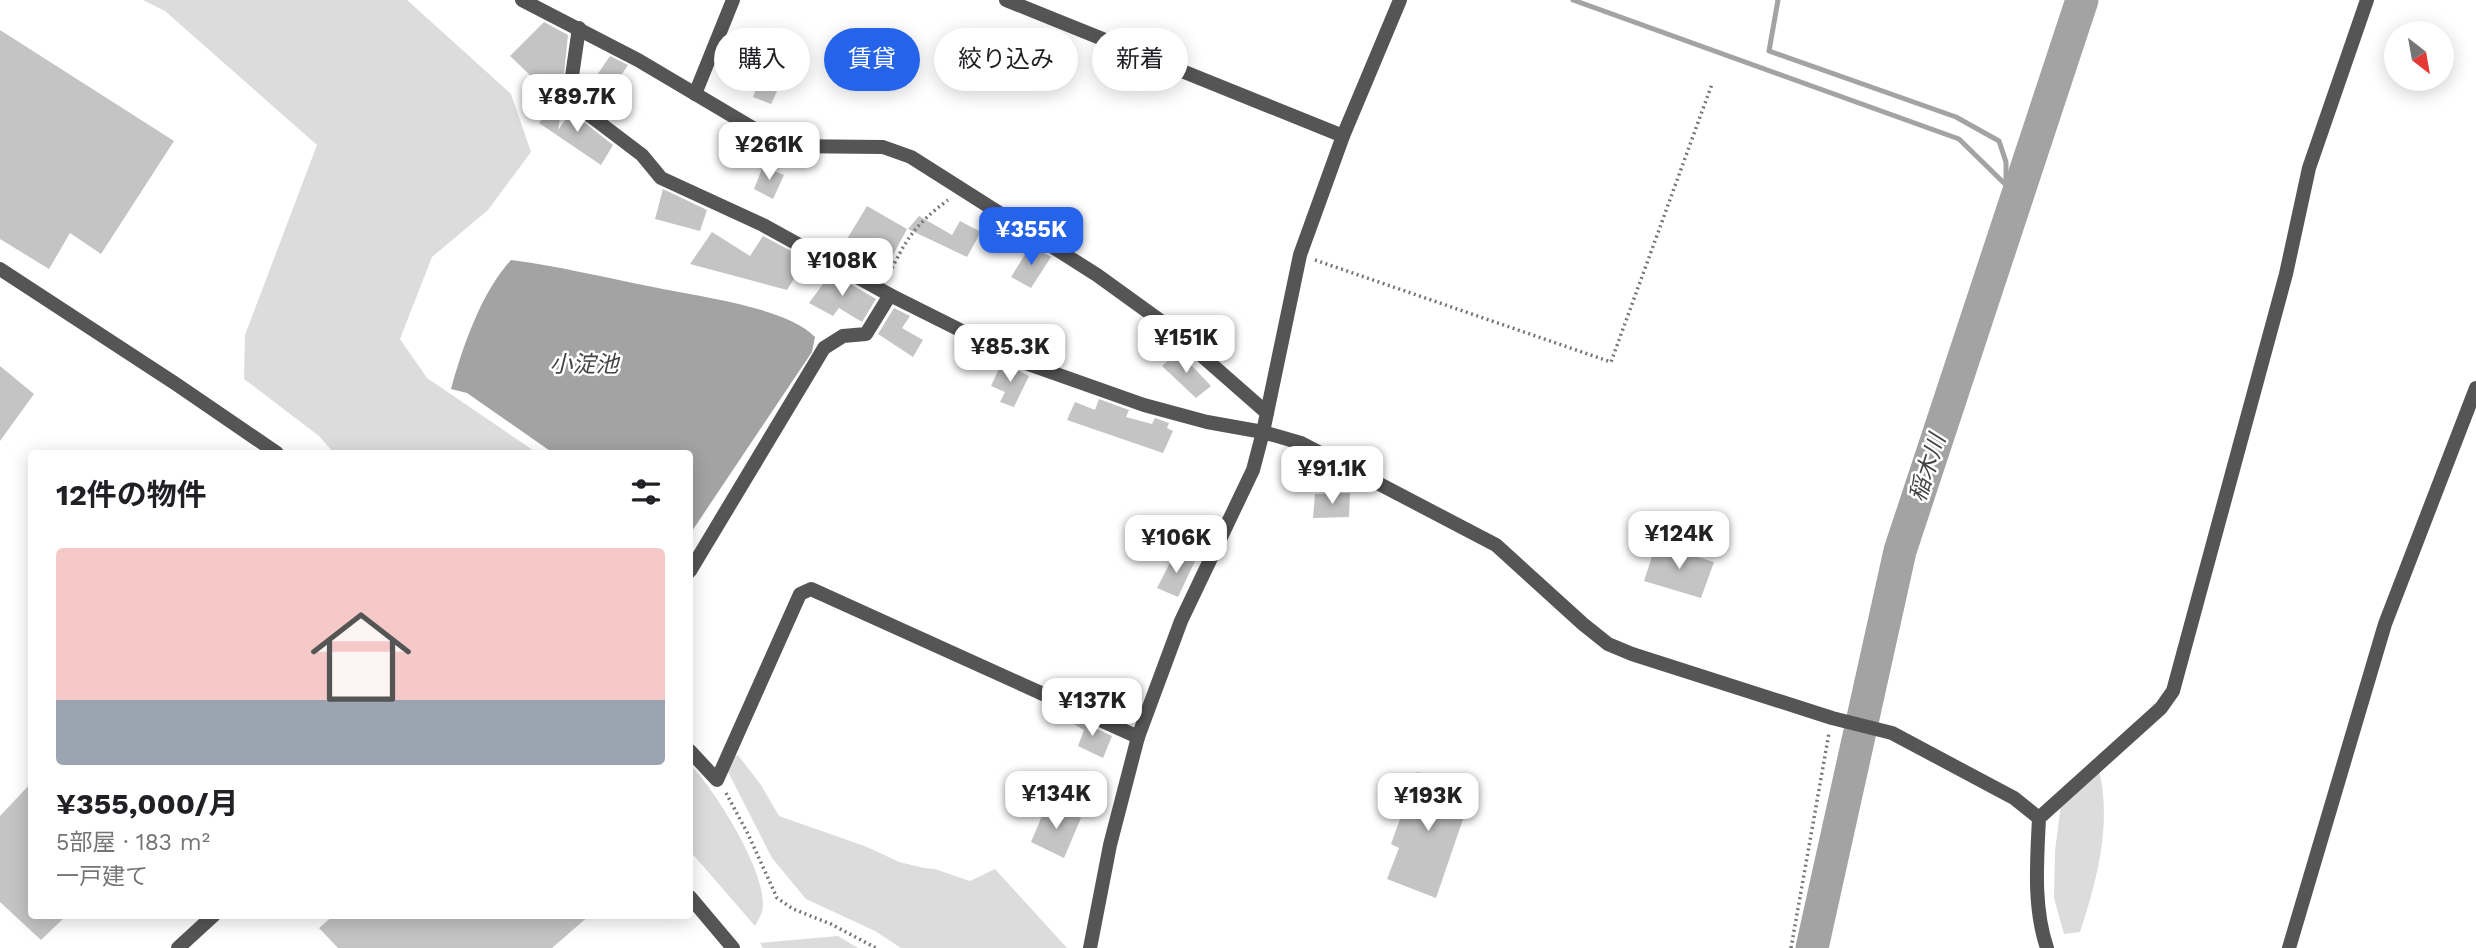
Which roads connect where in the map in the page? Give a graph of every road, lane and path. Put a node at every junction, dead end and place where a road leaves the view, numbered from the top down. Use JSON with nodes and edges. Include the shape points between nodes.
{"nodes":[{"id":1,"x":522,"y":0,"type":"edge"},
{"id":2,"x":733,"y":0,"type":"edge"},
{"id":3,"x":1006,"y":0,"type":"edge"},
{"id":4,"x":1399,"y":0,"type":"edge"},
{"id":5,"x":2367,"y":0,"type":"edge"},
{"id":6,"x":579,"y":28,"type":"junction"},
{"id":7,"x":1713,"y":83,"type":"dead end"},
{"id":8,"x":695,"y":94,"type":"junction"},
{"id":9,"x":1343,"y":135,"type":"junction"},
{"id":10,"x":962,"y":189,"type":"junction"},
{"id":11,"x":1300,"y":255,"type":"junction"},
{"id":12,"x":0,"y":269,"type":"edge"},
{"id":13,"x":885,"y":292,"type":"junction"},
{"id":14,"x":2476,"y":388,"type":"edge"},
{"id":15,"x":1267,"y":413,"type":"junction"},
{"id":16,"x":1263,"y":432,"type":"junction"},
{"id":17,"x":273,"y":450,"type":"edge"},
{"id":18,"x":693,"y":566,"type":"edge"},
{"id":19,"x":1832,"y":718,"type":"junction"},
{"id":20,"x":1138,"y":737,"type":"junction"},
{"id":21,"x":693,"y":754,"type":"edge"},
{"id":22,"x":717,"y":780,"type":"junction"},
{"id":23,"x":2039,"y":818,"type":"junction"},
{"id":24,"x":693,"y":901,"type":"edge"},
{"id":25,"x":210,"y":919,"type":"edge"},
{"id":26,"x":178,"y":948,"type":"edge"},
{"id":27,"x":733,"y":948,"type":"edge"},
{"id":28,"x":876,"y":948,"type":"edge"},
{"id":29,"x":1090,"y":948,"type":"edge"},
{"id":30,"x":1791,"y":948,"type":"edge"},
{"id":31,"x":2047,"y":948,"type":"edge"},
{"id":32,"x":2289,"y":948,"type":"edge"}],
"edges":[{"from":1,"to":6,"type":"street"},
{"from":2,"to":8,"type":"street"},
{"from":3,"to":9,"type":"street"},
{"from":4,"to":9,"type":"street"},
{"from":5,"to":23,"type":"street","via":[[2309,168],[2286,274],[2173,691],[2161,708]]},
{"from":6,"to":8,"type":"street"},
{"from":6,"to":13,"type":"street","via":[[572,76],[580,108],[642,155],[661,178],[764,225]]},
{"from":7,"to":11,"type":"path","via":[[1611,362]]},
{"from":8,"to":10,"type":"street","via":[[783,146],[884,147],[911,157]]},
{"from":9,"to":11,"type":"street"},
{"from":10,"to":13,"type":"path","via":[[909,235]]},
{"from":10,"to":15,"type":"street","via":[[1169,327]]},
{"from":11,"to":15,"type":"street"},
{"from":12,"to":17,"type":"street"},
{"from":13,"to":16,"type":"street","via":[[1028,364],[1144,405]]},
{"from":13,"to":18,"type":"street","via":[[866,334],[843,336],[824,348]]},
{"from":14,"to":32,"type":"street","via":[[2385,624]]},
{"from":15,"to":16,"type":"street"},
{"from":16,"to":19,"type":"street","via":[[1300,443],[1496,545],[1608,644]]},
{"from":16,"to":20,"type":"street","via":[[1253,470],[1181,621]]},
{"from":19,"to":23,"type":"street","via":[[1892,733],[2014,798]]},
{"from":19,"to":30,"type":"path"},
{"from":20,"to":22,"type":"street","via":[[811,589],[800,594]]},
{"from":20,"to":29,"type":"street"},
{"from":21,"to":22,"type":"street"},
{"from":22,"to":28,"type":"path","via":[[777,898]]},
{"from":23,"to":31,"type":"street","via":[[2037,878]]},
{"from":24,"to":27,"type":"street"},
{"from":25,"to":26,"type":"street"}]}
